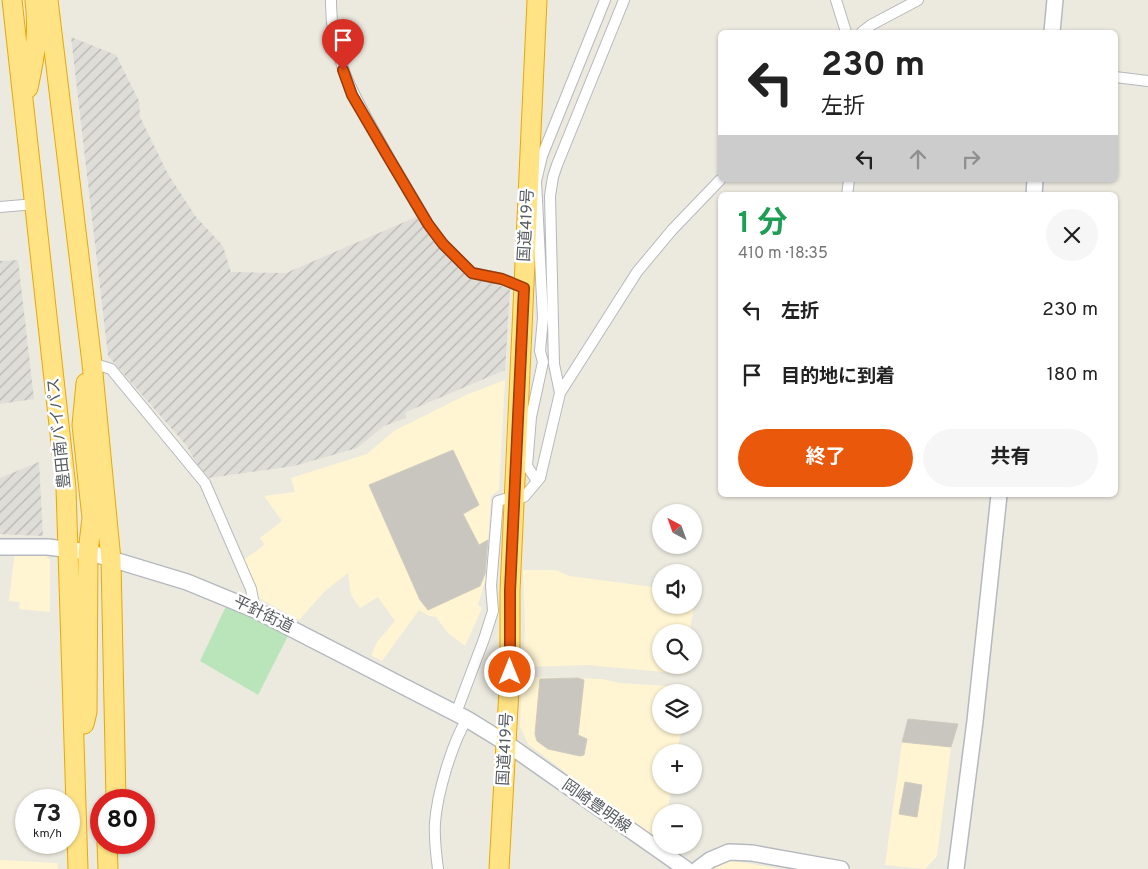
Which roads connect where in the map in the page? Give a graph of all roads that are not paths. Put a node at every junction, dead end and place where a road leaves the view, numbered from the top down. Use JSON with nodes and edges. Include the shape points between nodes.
{"nodes":[{"id":1,"x":12,"y":0,"type":"edge"},
{"id":2,"x":36,"y":0,"type":"edge"},
{"id":3,"x":48,"y":0,"type":"edge"},
{"id":4,"x":331,"y":0,"type":"edge"},
{"id":5,"x":537,"y":0,"type":"edge"},
{"id":6,"x":605,"y":0,"type":"edge"},
{"id":7,"x":624,"y":0,"type":"edge"},
{"id":8,"x":836,"y":0,"type":"edge"},
{"id":9,"x":918,"y":0,"type":"edge"},
{"id":10,"x":1055,"y":0,"type":"edge"},
{"id":11,"x":845,"y":30,"type":"edge"},
{"id":12,"x":865,"y":30,"type":"edge"},
{"id":13,"x":1052,"y":30,"type":"edge"},
{"id":14,"x":1118,"y":78,"type":"edge"},
{"id":15,"x":1148,"y":81,"type":"edge"},
{"id":16,"x":24,"y":104,"type":"junction"},
{"id":17,"x":718,"y":182,"type":"edge"},
{"id":18,"x":35,"y":204,"type":"junction"},
{"id":19,"x":0,"y":207,"type":"edge"},
{"id":20,"x":524,"y":288,"type":"junction"},
{"id":21,"x":90,"y":340,"type":"junction"},
{"id":22,"x":92,"y":362,"type":"junction"},
{"id":23,"x":560,"y":393,"type":"junction"},
{"id":24,"x":537,"y":481,"type":"junction"},
{"id":25,"x":515,"y":496,"type":"junction"},
{"id":26,"x":999,"y":497,"type":"edge"},
{"id":27,"x":0,"y":547,"type":"edge"},
{"id":28,"x":69,"y":550,"type":"junction"},
{"id":29,"x":88,"y":552,"type":"junction"},
{"id":30,"x":111,"y":560,"type":"junction"},
{"id":31,"x":491,"y":586,"type":"junction"},
{"id":32,"x":510,"y":591,"type":"junction"},
{"id":33,"x":255,"y":610,"type":"junction"},
{"id":34,"x":112,"y":637,"type":"junction"},
{"id":35,"x":461,"y":716,"type":"junction"},
{"id":36,"x":506,"y":744,"type":"junction"},
{"id":37,"x":76,"y":772,"type":"junction"},
{"id":38,"x":106,"y":789,"type":"edge"},
{"id":39,"x":116,"y":789,"type":"edge"},
{"id":40,"x":107,"y":854,"type":"edge"},
{"id":41,"x":116,"y":854,"type":"edge"},
{"id":42,"x":78,"y":869,"type":"edge"},
{"id":43,"x":108,"y":869,"type":"edge"},
{"id":44,"x":117,"y":869,"type":"edge"},
{"id":45,"x":438,"y":869,"type":"edge"},
{"id":46,"x":499,"y":869,"type":"edge"},
{"id":47,"x":686,"y":869,"type":"edge"},
{"id":48,"x":698,"y":869,"type":"edge"},
{"id":49,"x":841,"y":869,"type":"edge"},
{"id":50,"x":956,"y":869,"type":"edge"}],
"edges":[{"from":1,"to":16,"type":"highway","name":"豊田南バイパス"},
{"from":2,"to":16,"type":"highway","via":[[37,47]]},
{"from":3,"to":21,"type":"highway"},
{"from":4,"to":20,"type":"street","via":[[332,29],[338,57],[352,95],[428,224],[472,273],[502,279]]},
{"from":5,"to":20,"type":"highway","name":"国道419号"},
{"from":6,"to":24,"type":"street","via":[[542,156],[536,181],[543,318],[540,351],[543,362],[531,417],[527,466]]},
{"from":7,"to":23,"type":"street","via":[[553,177],[550,196],[554,364]]},
{"from":8,"to":11,"type":"street"},
{"from":9,"to":12,"type":"street"},
{"from":10,"to":13,"type":"street"},
{"from":14,"to":15,"type":"street"},
{"from":16,"to":18,"type":"highway","name":"豊田南バイパス"},
{"from":17,"to":23,"type":"street","via":[[637,272]]},
{"from":18,"to":19,"type":"street"},
{"from":18,"to":28,"type":"highway","name":"豊田南バイパス","via":[[66,488]]},
{"from":20,"to":25,"type":"highway","name":"国道419号"},
{"from":21,"to":22,"type":"highway"},
{"from":21,"to":29,"type":"highway","via":[[82,424],[92,518]]},
{"from":22,"to":30,"type":"highway"},
{"from":22,"to":33,"type":"street","via":[[112,369],[205,483],[251,589]]},
{"from":23,"to":24,"type":"street"},
{"from":24,"to":25,"type":"street","via":[[524,497]]},
{"from":25,"to":31,"type":"street","via":[[498,501]]},
{"from":25,"to":32,"type":"highway","name":"国道419号"},
{"from":26,"to":50,"type":"street"},
{"from":27,"to":28,"type":"street","name":"平針街道"},
{"from":28,"to":29,"type":"street","name":"平針街道"},
{"from":28,"to":37,"type":"highway","name":"豊田南バイパス"},
{"from":29,"to":30,"type":"street","name":"平針街道"},
{"from":29,"to":37,"type":"highway","via":[[87,712]]},
{"from":30,"to":33,"type":"street","name":"平針街道","via":[[187,582]]},
{"from":30,"to":34,"type":"highway"},
{"from":31,"to":32,"type":"street"},
{"from":31,"to":35,"type":"street","via":[[493,611]]},
{"from":32,"to":36,"type":"highway","name":"国道419号"},
{"from":33,"to":35,"type":"street","name":"平針街道"},
{"from":34,"to":38,"type":"highway","via":[[104,723]]},
{"from":34,"to":39,"type":"highway"},
{"from":35,"to":36,"type":"street","name":"平針街道"},
{"from":35,"to":45,"type":"street","via":[[461,729],[450,759],[435,822]]},
{"from":36,"to":46,"type":"highway","name":"国道419号"},
{"from":36,"to":47,"type":"street","name":"岡崎豊明線"},
{"from":37,"to":42,"type":"highway","name":"豊田南バイパス"},
{"from":40,"to":43,"type":"highway"},
{"from":41,"to":44,"type":"highway"},
{"from":48,"to":49,"type":"street","via":[[729,852],[752,852]]}]}
